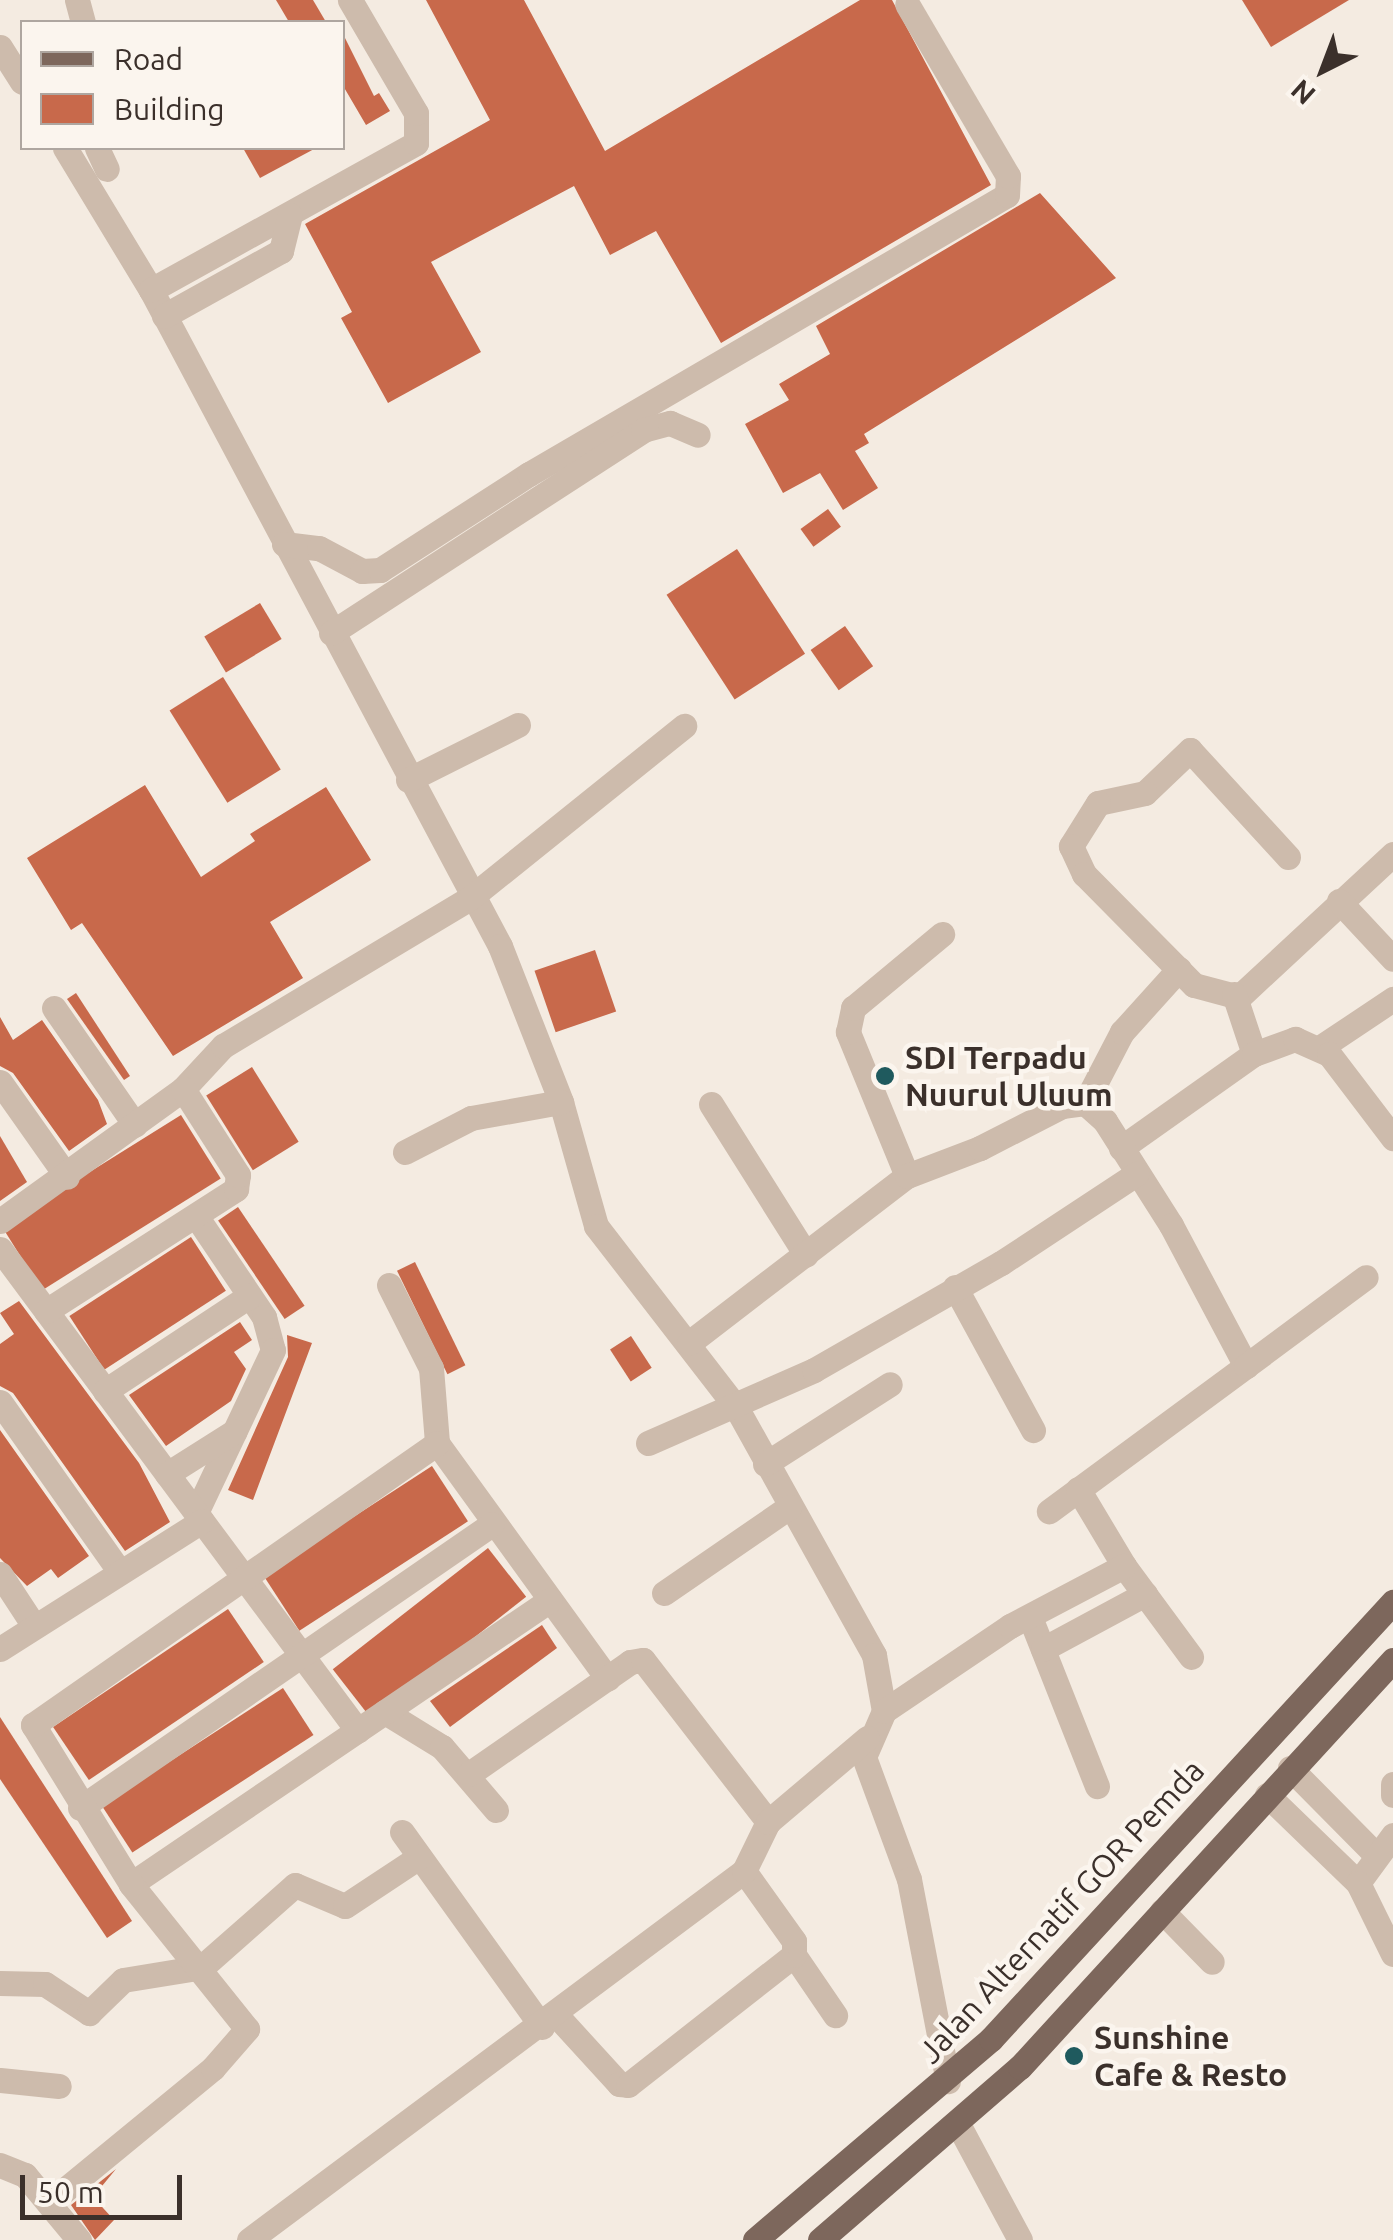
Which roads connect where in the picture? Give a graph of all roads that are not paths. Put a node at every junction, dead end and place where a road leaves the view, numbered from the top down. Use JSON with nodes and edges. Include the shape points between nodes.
{"nodes":[{"id":1,"x":350,"y":0,"type":"edge"},
{"id":2,"x":906,"y":4,"type":"dead end"},
{"id":3,"x":0,"y":47,"type":"edge"},
{"id":4,"x":20,"y":79,"type":"edge"},
{"id":5,"x":66,"y":150,"type":"edge"},
{"id":6,"x":290,"y":215,"type":"junction"},
{"id":7,"x":151,"y":290,"type":"junction"},
{"id":8,"x":164,"y":316,"type":"junction"},
{"id":9,"x":698,"y":435,"type":"dead end"},
{"id":10,"x":284,"y":544,"type":"junction"},
{"id":11,"x":331,"y":633,"type":"junction"},
{"id":12,"x":518,"y":725,"type":"dead end"},
{"id":13,"x":684,"y":726,"type":"dead end"},
{"id":14,"x":408,"y":780,"type":"junction"},
{"id":15,"x":1393,"y":854,"type":"edge"},
{"id":16,"x":1288,"y":857,"type":"dead end"},
{"id":17,"x":470,"y":898,"type":"junction"},
{"id":18,"x":1339,"y":901,"type":"junction"},
{"id":19,"x":942,"y":934,"type":"dead end"},
{"id":20,"x":1393,"y":959,"type":"edge"},
{"id":21,"x":1179,"y":969,"type":"junction"},
{"id":22,"x":1234,"y":994,"type":"junction"},
{"id":23,"x":1393,"y":999,"type":"edge"},
{"id":24,"x":54,"y":1008,"type":"dead end"},
{"id":25,"x":1321,"y":1048,"type":"junction"},
{"id":26,"x":1254,"y":1054,"type":"junction"},
{"id":27,"x":0,"y":1082,"type":"edge"},
{"id":28,"x":182,"y":1089,"type":"junction"},
{"id":29,"x":561,"y":1102,"type":"junction"},
{"id":30,"x":1085,"y":1103,"type":"junction"},
{"id":31,"x":712,"y":1104,"type":"dead end"},
{"id":32,"x":134,"y":1125,"type":"junction"},
{"id":33,"x":1393,"y":1138,"type":"edge"},
{"id":34,"x":1121,"y":1148,"type":"junction"},
{"id":35,"x":405,"y":1152,"type":"dead end"},
{"id":36,"x":1136,"y":1174,"type":"junction"},
{"id":37,"x":906,"y":1176,"type":"junction"},
{"id":38,"x":67,"y":1177,"type":"junction"},
{"id":39,"x":196,"y":1216,"type":"junction"},
{"id":40,"x":0,"y":1221,"type":"edge"},
{"id":41,"x":0,"y":1249,"type":"edge"},
{"id":42,"x":806,"y":1255,"type":"junction"},
{"id":43,"x":1366,"y":1277,"type":"dead end"},
{"id":44,"x":389,"y":1286,"type":"dead end"},
{"id":45,"x":954,"y":1286,"type":"junction"},
{"id":46,"x":249,"y":1296,"type":"junction"},
{"id":47,"x":46,"y":1311,"type":"junction"},
{"id":48,"x":689,"y":1343,"type":"junction"},
{"id":49,"x":1246,"y":1366,"type":"junction"},
{"id":50,"x":890,"y":1384,"type":"dead end"},
{"id":51,"x":105,"y":1390,"type":"junction"},
{"id":52,"x":0,"y":1402,"type":"edge"},
{"id":53,"x":736,"y":1407,"type":"junction"},
{"id":54,"x":1033,"y":1430,"type":"dead end"},
{"id":55,"x":235,"y":1431,"type":"junction"},
{"id":56,"x":437,"y":1443,"type":"junction"},
{"id":57,"x":648,"y":1444,"type":"dead end"},
{"id":58,"x":765,"y":1464,"type":"junction"},
{"id":59,"x":168,"y":1474,"type":"junction"},
{"id":60,"x":1078,"y":1489,"type":"junction"},
{"id":61,"x":788,"y":1507,"type":"junction"},
{"id":62,"x":1050,"y":1511,"type":"dead end"},
{"id":63,"x":199,"y":1518,"type":"junction"},
{"id":64,"x":492,"y":1524,"type":"junction"},
{"id":65,"x":1124,"y":1566,"type":"junction"},
{"id":66,"x":118,"y":1571,"type":"junction"},
{"id":67,"x":0,"y":1574,"type":"edge"},
{"id":68,"x":241,"y":1575,"type":"junction"},
{"id":69,"x":664,"y":1593,"type":"dead end"},
{"id":70,"x":1145,"y":1594,"type":"junction"},
{"id":71,"x":550,"y":1600,"type":"junction"},
{"id":72,"x":1393,"y":1602,"type":"edge"},
{"id":73,"x":1030,"y":1617,"type":"junction"},
{"id":74,"x":34,"y":1626,"type":"junction"},
{"id":75,"x":1043,"y":1649,"type":"junction"},
{"id":76,"x":0,"y":1650,"type":"edge"},
{"id":77,"x":302,"y":1656,"type":"junction"},
{"id":78,"x":1191,"y":1657,"type":"dead end"},
{"id":79,"x":1393,"y":1660,"type":"edge"},
{"id":80,"x":608,"y":1679,"type":"junction"},
{"id":81,"x":884,"y":1711,"type":"junction"},
{"id":82,"x":384,"y":1712,"type":"junction"},
{"id":83,"x":358,"y":1730,"type":"junction"},
{"id":84,"x":867,"y":1738,"type":"junction"},
{"id":85,"x":1290,"y":1768,"type":"junction"},
{"id":86,"x":469,"y":1774,"type":"junction"},
{"id":87,"x":1393,"y":1784,"type":"edge"},
{"id":88,"x":1097,"y":1786,"type":"dead end"},
{"id":89,"x":1266,"y":1795,"type":"junction"},
{"id":90,"x":1393,"y":1795,"type":"edge"},
{"id":91,"x":80,"y":1808,"type":"junction"},
{"id":92,"x":496,"y":1810,"type":"dead end"},
{"id":93,"x":768,"y":1822,"type":"junction"},
{"id":94,"x":402,"y":1832,"type":"dead end"},
{"id":95,"x":1393,"y":1835,"type":"edge"},
{"id":96,"x":1376,"y":1855,"type":"junction"},
{"id":97,"x":419,"y":1857,"type":"junction"},
{"id":98,"x":744,"y":1871,"type":"junction"},
{"id":99,"x":1358,"y":1883,"type":"junction"},
{"id":100,"x":131,"y":1884,"type":"junction"},
{"id":101,"x":1162,"y":1911,"type":"junction"},
{"id":102,"x":1393,"y":1954,"type":"edge"},
{"id":103,"x":794,"y":1956,"type":"junction"},
{"id":104,"x":1212,"y":1962,"type":"dead end"},
{"id":105,"x":202,"y":1967,"type":"junction"},
{"id":106,"x":0,"y":1984,"type":"edge"},
{"id":107,"x":834,"y":2015,"type":"dead end"},
{"id":108,"x":550,"y":2021,"type":"junction"},
{"id":109,"x":0,"y":2080,"type":"edge"},
{"id":110,"x":948,"y":2081,"type":"junction"},
{"id":111,"x":59,"y":2086,"type":"dead end"},
{"id":112,"x":959,"y":2126,"type":"junction"},
{"id":113,"x":0,"y":2164,"type":"edge"},
{"id":114,"x":50,"y":2202,"type":"junction"},
{"id":115,"x":264,"y":2236,"type":"edge"},
{"id":116,"x":78,"y":2240,"type":"edge"},
{"id":117,"x":755,"y":2240,"type":"edge"},
{"id":118,"x":820,"y":2240,"type":"edge"},
{"id":119,"x":1020,"y":2240,"type":"edge"}],
"edges":[{"from":1,"to":6,"type":"street","via":[[420,131],[416,143]]},
{"from":2,"to":10,"type":"street","via":[[1008,176],[1007,195],[529,474],[380,570],[362,571],[320,548]]},
{"from":3,"to":4,"type":"street"},
{"from":5,"to":7,"type":"street"},
{"from":6,"to":7,"type":"street"},
{"from":6,"to":8,"type":"street","via":[[282,252]]},
{"from":7,"to":8,"type":"street"},
{"from":8,"to":10,"type":"street"},
{"from":9,"to":11,"type":"street","via":[[670,423],[643,430]]},
{"from":10,"to":11,"type":"street"},
{"from":11,"to":14,"type":"street"},
{"from":12,"to":14,"type":"street"},
{"from":13,"to":17,"type":"street"},
{"from":14,"to":17,"type":"street"},
{"from":15,"to":18,"type":"street"},
{"from":16,"to":21,"type":"street","via":[[1190,750],[1145,793],[1098,803],[1071,846],[1075,861]]},
{"from":17,"to":28,"type":"street","via":[[223,1046]]},
{"from":17,"to":29,"type":"street","via":[[500,946]]},
{"from":18,"to":20,"type":"street"},
{"from":18,"to":22,"type":"street","via":[[1245,994]]},
{"from":19,"to":37,"type":"street","via":[[853,1008],[848,1032]]},
{"from":21,"to":22,"type":"street","via":[[1194,986]]},
{"from":21,"to":30,"type":"street","via":[[1122,1032]]},
{"from":22,"to":26,"type":"street"},
{"from":23,"to":25,"type":"street"},
{"from":24,"to":32,"type":"street"},
{"from":25,"to":26,"type":"street","via":[[1295,1038]]},
{"from":25,"to":33,"type":"street"},
{"from":26,"to":34,"type":"street"},
{"from":27,"to":38,"type":"street"},
{"from":28,"to":32,"type":"street"},
{"from":28,"to":39,"type":"street","via":[[240,1183]]},
{"from":29,"to":35,"type":"street","via":[[471,1118]]},
{"from":29,"to":48,"type":"street","via":[[596,1226],[626,1272]]},
{"from":30,"to":34,"type":"street"},
{"from":30,"to":37,"type":"street","via":[[1062,1106]]},
{"from":31,"to":42,"type":"street"},
{"from":32,"to":38,"type":"street"},
{"from":34,"to":36,"type":"street"},
{"from":36,"to":45,"type":"street"},
{"from":36,"to":49,"type":"street"},
{"from":37,"to":42,"type":"street"},
{"from":38,"to":40,"type":"street"},
{"from":39,"to":46,"type":"street"},
{"from":39,"to":47,"type":"street"},
{"from":41,"to":47,"type":"street"},
{"from":42,"to":48,"type":"street"},
{"from":43,"to":49,"type":"street"},
{"from":44,"to":56,"type":"street","via":[[430,1368]]},
{"from":45,"to":53,"type":"street","via":[[814,1370]]},
{"from":45,"to":54,"type":"street"},
{"from":46,"to":51,"type":"street"},
{"from":46,"to":55,"type":"street","via":[[264,1317],[273,1350]]},
{"from":47,"to":51,"type":"street"},
{"from":48,"to":53,"type":"street"},
{"from":49,"to":60,"type":"street"},
{"from":50,"to":58,"type":"street"},
{"from":51,"to":59,"type":"street"},
{"from":52,"to":66,"type":"street"},
{"from":53,"to":57,"type":"street"},
{"from":53,"to":58,"type":"street"},
{"from":55,"to":59,"type":"street"},
{"from":55,"to":63,"type":"street"},
{"from":56,"to":64,"type":"street"},
{"from":56,"to":68,"type":"street"},
{"from":58,"to":61,"type":"street"},
{"from":59,"to":63,"type":"street"},
{"from":60,"to":62,"type":"street"},
{"from":60,"to":65,"type":"street"},
{"from":61,"to":69,"type":"street"},
{"from":61,"to":81,"type":"street","via":[[874,1655]]},
{"from":63,"to":66,"type":"street"},
{"from":63,"to":68,"type":"street"},
{"from":64,"to":71,"type":"street"},
{"from":64,"to":77,"type":"street"},
{"from":65,"to":70,"type":"street"},
{"from":65,"to":73,"type":"street"},
{"from":66,"to":74,"type":"street"},
{"from":67,"to":74,"type":"street"},
{"from":68,"to":77,"type":"street"},
{"from":68,"to":91,"type":"street","via":[[33,1725]]},
{"from":70,"to":75,"type":"street"},
{"from":70,"to":78,"type":"street"},
{"from":71,"to":80,"type":"street"},
{"from":71,"to":82,"type":"street"},
{"from":72,"to":110,"type":"main road","name":"Jalan Alternatif GOR Pemda"},
{"from":73,"to":75,"type":"street"},
{"from":73,"to":81,"type":"street"},
{"from":74,"to":76,"type":"street"},
{"from":75,"to":88,"type":"street"},
{"from":77,"to":83,"type":"street"},
{"from":77,"to":91,"type":"street"},
{"from":79,"to":85,"type":"main road"},
{"from":80,"to":86,"type":"street"},
{"from":80,"to":93,"type":"street","via":[[643,1660]]},
{"from":81,"to":84,"type":"street"},
{"from":82,"to":83,"type":"street"},
{"from":82,"to":86,"type":"street","via":[[442,1747]]},
{"from":83,"to":100,"type":"street"},
{"from":84,"to":93,"type":"street"},
{"from":84,"to":110,"type":"street","via":[[868,1773],[909,1879]]},
{"from":85,"to":89,"type":"main road"},
{"from":85,"to":96,"type":"street"},
{"from":86,"to":92,"type":"street"},
{"from":87,"to":90,"type":"street"},
{"from":89,"to":99,"type":"street"},
{"from":89,"to":101,"type":"main road"},
{"from":91,"to":100,"type":"street"},
{"from":93,"to":98,"type":"street"},
{"from":94,"to":97,"type":"street"},
{"from":95,"to":96,"type":"street"},
{"from":96,"to":99,"type":"street"},
{"from":97,"to":105,"type":"street","via":[[345,1906],[295,1884]]},
{"from":97,"to":108,"type":"street"},
{"from":98,"to":103,"type":"street","via":[[794,1941]]},
{"from":98,"to":108,"type":"street"},
{"from":99,"to":102,"type":"street"},
{"from":100,"to":105,"type":"street"},
{"from":101,"to":104,"type":"street"},
{"from":101,"to":112,"type":"main road"},
{"from":103,"to":107,"type":"street"},
{"from":103,"to":108,"type":"street","via":[[625,2086]]},
{"from":105,"to":106,"type":"street","via":[[123,1980],[83,2014],[45,1984]]},
{"from":105,"to":114,"type":"street","via":[[246,2033]]},
{"from":108,"to":115,"type":"street"},
{"from":109,"to":111,"type":"street"},
{"from":110,"to":117,"type":"main road","name":"Jalan Alternatif GOR Pemda"},
{"from":112,"to":118,"type":"main road"},
{"from":112,"to":119,"type":"street"},
{"from":113,"to":114,"type":"street","via":[[25,2174]]},
{"from":114,"to":116,"type":"street"}]}
